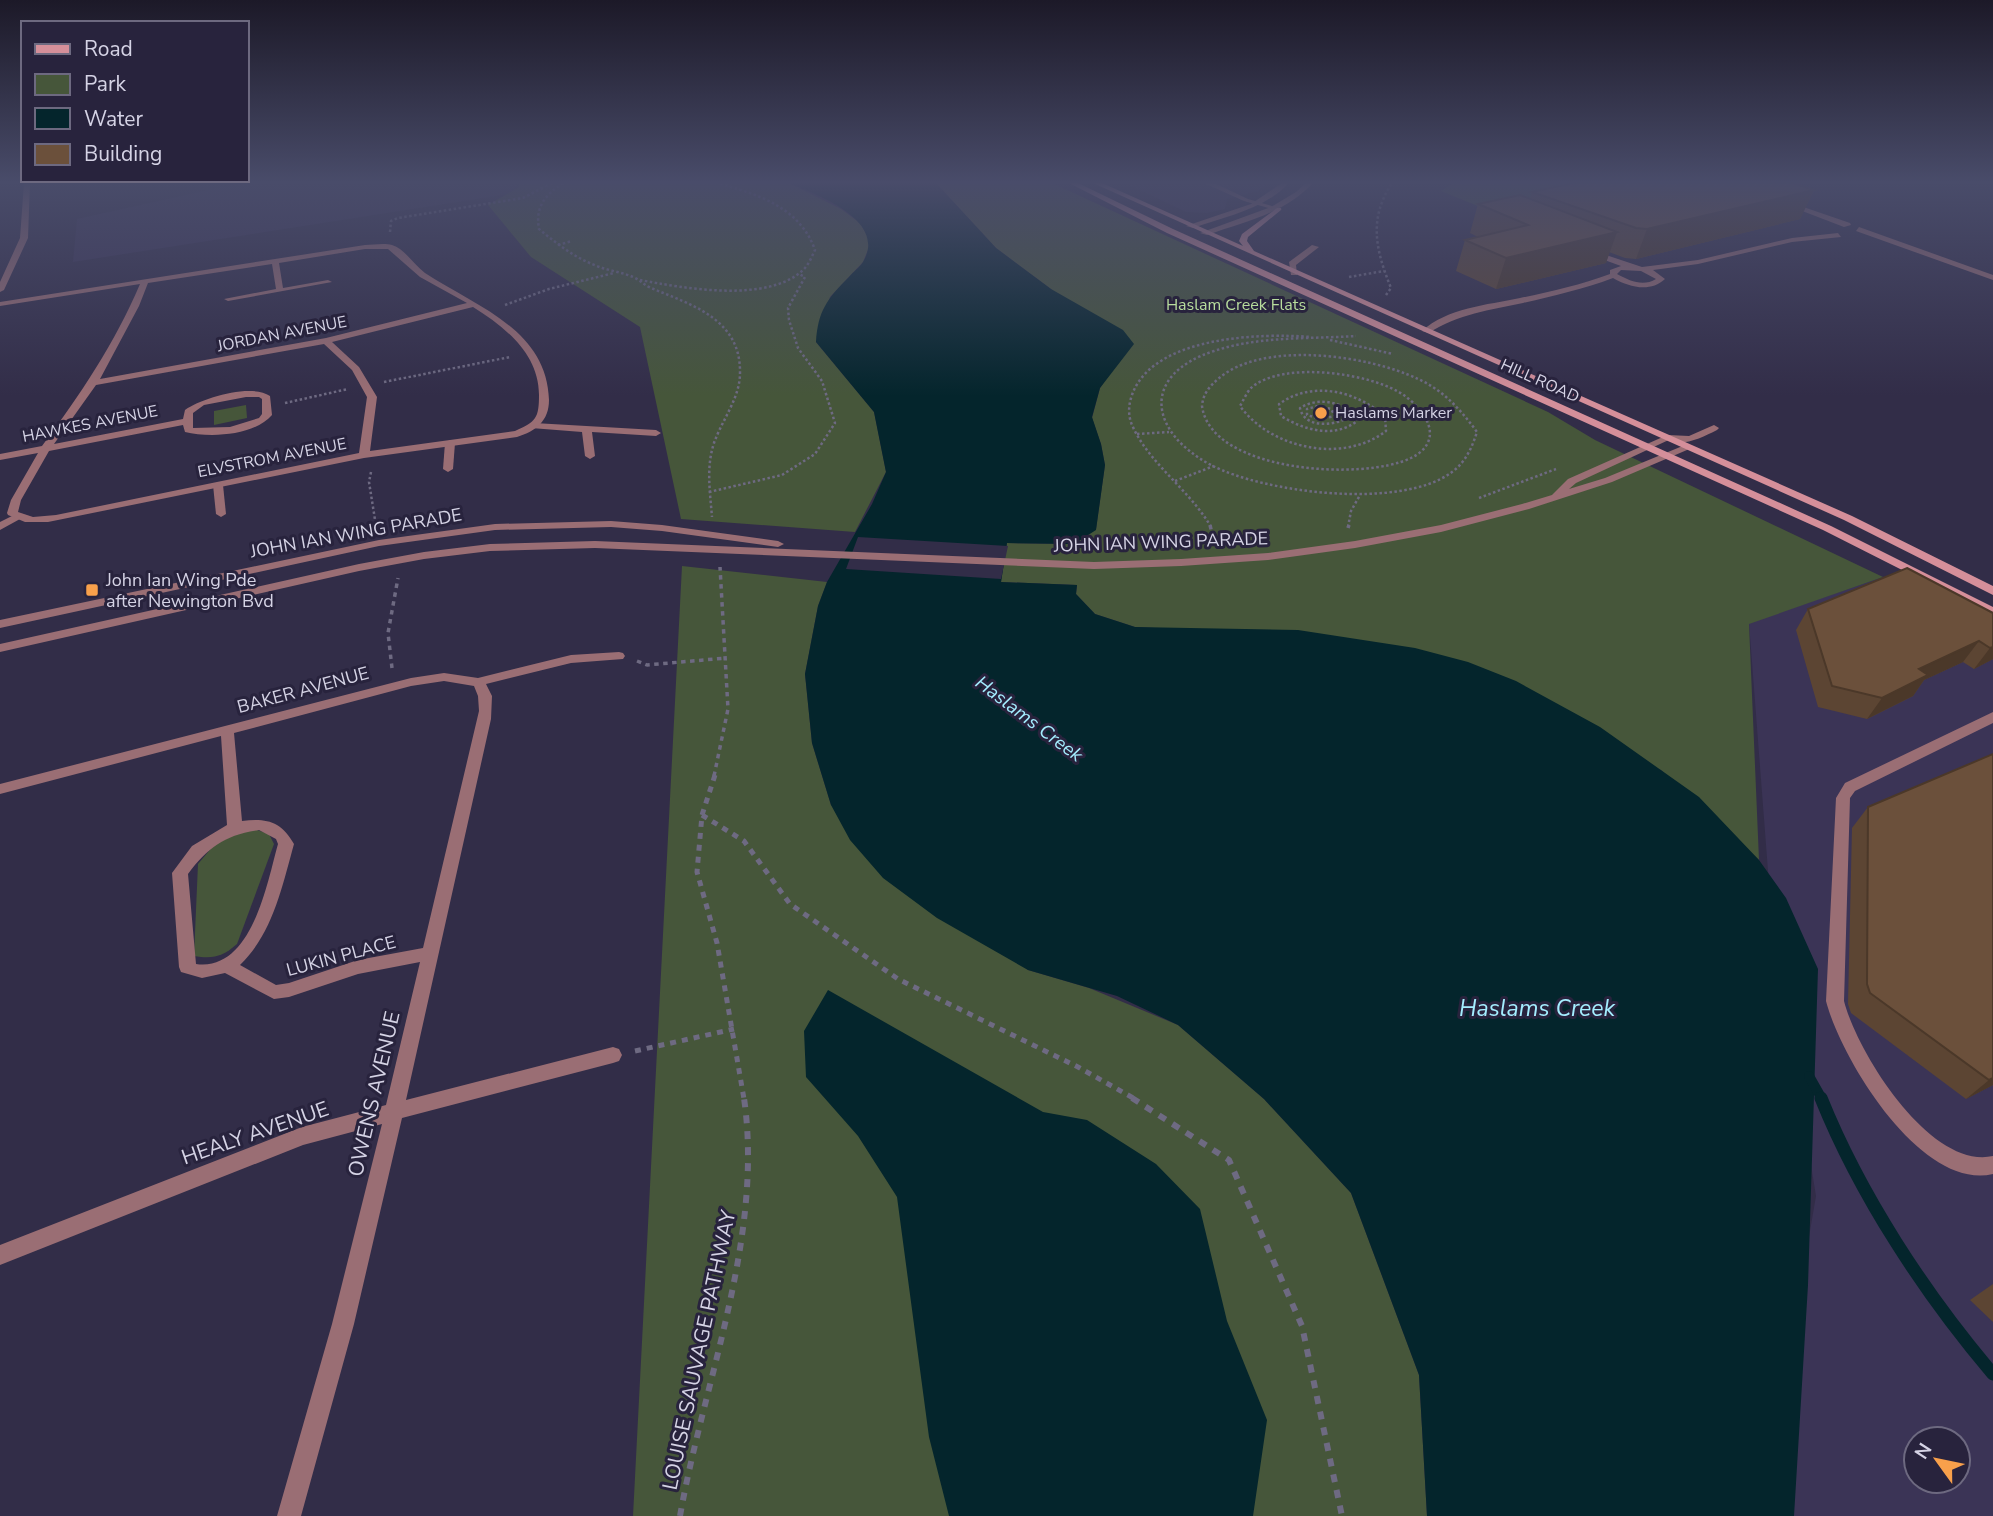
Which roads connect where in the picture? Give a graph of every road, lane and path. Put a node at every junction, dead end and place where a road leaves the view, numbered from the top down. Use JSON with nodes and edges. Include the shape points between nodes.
{"nodes":[{"id":1,"x":17,"y":254,"type":"edge"},
{"id":2,"x":332,"y":254,"type":"edge"},
{"id":3,"x":400,"y":254,"type":"edge"},
{"id":4,"x":573,"y":254,"type":"edge"},
{"id":5,"x":814,"y":254,"type":"edge"},
{"id":6,"x":1221,"y":254,"type":"edge"},
{"id":7,"x":1251,"y":254,"type":"edge"},
{"id":8,"x":1305,"y":254,"type":"edge"},
{"id":9,"x":1379,"y":254,"type":"edge"},
{"id":10,"x":1589,"y":254,"type":"edge"},
{"id":11,"x":1596,"y":254,"type":"edge"},
{"id":12,"x":1733,"y":254,"type":"edge"},
{"id":13,"x":1926,"y":254,"type":"edge"},
{"id":14,"x":1254,"y":255,"type":"joint"},
{"id":15,"x":275,"y":262,"type":"junction"},
{"id":16,"x":1698,"y":262,"type":"junction"},
{"id":17,"x":1638,"y":268,"type":"junction"},
{"id":18,"x":1384,"y":271,"type":"junction"},
{"id":19,"x":1614,"y":272,"type":"junction"},
{"id":20,"x":615,"y":273,"type":"junction"},
{"id":21,"x":1294,"y":273,"type":"junction"},
{"id":22,"x":799,"y":274,"type":"junction"},
{"id":23,"x":1660,"y":276,"type":"junction"},
{"id":24,"x":1346,"y":278,"type":"dead end"},
{"id":25,"x":1993,"y":278,"type":"edge"},
{"id":26,"x":638,"y":279,"type":"junction"},
{"id":27,"x":145,"y":282,"type":"junction"},
{"id":28,"x":328,"y":282,"type":"dead end"},
{"id":29,"x":1630,"y":283,"type":"junction"},
{"id":30,"x":1583,"y":286,"type":"junction"},
{"id":31,"x":0,"y":290,"type":"edge"},
{"id":32,"x":280,"y":290,"type":"junction"},
{"id":33,"x":228,"y":299,"type":"dead end"},
{"id":34,"x":1383,"y":300,"type":"dead end"},
{"id":35,"x":0,"y":304,"type":"edge"},
{"id":36,"x":477,"y":305,"type":"junction"},
{"id":37,"x":1426,"y":331,"type":"junction"},
{"id":38,"x":1357,"y":336,"type":"dead end"},
{"id":39,"x":1323,"y":339,"type":"junction"},
{"id":40,"x":326,"y":341,"type":"junction"},
{"id":41,"x":1425,"y":346,"type":"junction"},
{"id":42,"x":530,"y":353,"type":"junction"},
{"id":43,"x":1401,"y":356,"type":"dead end"},
{"id":44,"x":93,"y":383,"type":"junction"},
{"id":45,"x":367,"y":386,"type":"junction"},
{"id":46,"x":267,"y":407,"type":"junction"},
{"id":47,"x":1333,"y":411,"type":"junction"},
{"id":48,"x":187,"y":421,"type":"junction"},
{"id":49,"x":534,"y":426,"type":"junction"},
{"id":50,"x":1714,"y":428,"type":"dead end"},
{"id":51,"x":587,"y":431,"type":"junction"},
{"id":52,"x":1169,"y":432,"type":"junction"},
{"id":53,"x":656,"y":433,"type":"dead end"},
{"id":54,"x":1136,"y":435,"type":"junction"},
{"id":55,"x":1668,"y":438,"type":"junction"},
{"id":56,"x":450,"y":443,"type":"junction"},
{"id":57,"x":1690,"y":443,"type":"junction"},
{"id":58,"x":1649,"y":446,"type":"junction"},
{"id":59,"x":45,"y":449,"type":"junction"},
{"id":60,"x":369,"y":455,"type":"junction"},
{"id":61,"x":590,"y":456,"type":"dead end"},
{"id":62,"x":1670,"y":456,"type":"junction"},
{"id":63,"x":0,"y":457,"type":"edge"},
{"id":64,"x":1215,"y":466,"type":"junction"},
{"id":65,"x":1557,"y":468,"type":"dead end"},
{"id":66,"x":449,"y":469,"type":"dead end"},
{"id":67,"x":1175,"y":481,"type":"junction"},
{"id":68,"x":218,"y":485,"type":"junction"},
{"id":69,"x":709,"y":492,"type":"junction"},
{"id":70,"x":1360,"y":495,"type":"junction"},
{"id":71,"x":1553,"y":498,"type":"junction"},
{"id":72,"x":1474,"y":500,"type":"dead end"},
{"id":73,"x":221,"y":514,"type":"dead end"},
{"id":74,"x":16,"y":517,"type":"junction"},
{"id":75,"x":712,"y":521,"type":"dead end"},
{"id":76,"x":0,"y":527,"type":"edge"},
{"id":77,"x":1360,"y":527,"type":"dead end"},
{"id":78,"x":1347,"y":529,"type":"junction"},
{"id":79,"x":1336,"y":531,"type":"dead end"},
{"id":80,"x":379,"y":543,"type":"junction"},
{"id":81,"x":1215,"y":546,"type":"dead end"},
{"id":82,"x":848,"y":554,"type":"junction"},
{"id":83,"x":398,"y":559,"type":"junction"},
{"id":84,"x":721,"y":570,"type":"dead end"},
{"id":85,"x":1993,"y":591,"type":"edge"},
{"id":86,"x":1993,"y":612,"type":"edge"},
{"id":87,"x":0,"y":624,"type":"edge"},
{"id":88,"x":0,"y":648,"type":"edge"},
{"id":89,"x":619,"y":656,"type":"joint"},
{"id":90,"x":726,"y":658,"type":"junction"},
{"id":91,"x":478,"y":682,"type":"junction"},
{"id":92,"x":400,"y":685,"type":"junction"},
{"id":93,"x":1993,"y":716,"type":"edge"},
{"id":94,"x":227,"y":730,"type":"junction"},
{"id":95,"x":0,"y":789,"type":"edge"},
{"id":96,"x":702,"y":815,"type":"junction"},
{"id":97,"x":235,"y":828,"type":"junction"},
{"id":98,"x":428,"y":954,"type":"junction"},
{"id":99,"x":227,"y":967,"type":"junction"},
{"id":100,"x":734,"y":1029,"type":"junction"},
{"id":101,"x":613,"y":1055,"type":"joint"},
{"id":102,"x":394,"y":1112,"type":"junction"},
{"id":103,"x":1993,"y":1165,"type":"edge"},
{"id":104,"x":0,"y":1255,"type":"edge"},
{"id":105,"x":289,"y":1516,"type":"edge"},
{"id":106,"x":680,"y":1516,"type":"edge"},
{"id":107,"x":1342,"y":1516,"type":"edge"}],
"edges":[{"from":1,"to":31,"type":"street"},
{"from":2,"to":15,"type":"street"},
{"from":3,"to":36,"type":"street","via":[[423,274]]},
{"from":4,"to":20,"type":"path"},
{"from":5,"to":22,"type":"path"},
{"from":6,"to":41,"type":"main road","name":"HILL ROAD"},
{"from":7,"to":14,"type":"main road","name":"HILL ROAD"},
{"from":8,"to":21,"type":"street","via":[[1292,264]]},
{"from":9,"to":18,"type":"path"},
{"from":10,"to":19,"type":"street"},
{"from":11,"to":17,"type":"street"},
{"from":12,"to":16,"type":"street"},
{"from":13,"to":25,"type":"street"},
{"from":14,"to":21,"type":"main road","name":"HILL ROAD"},
{"from":15,"to":27,"type":"street"},
{"from":15,"to":32,"type":"street"},
{"from":16,"to":17,"type":"street"},
{"from":16,"to":23,"type":"street"},
{"from":17,"to":19,"type":"street"},
{"from":17,"to":23,"type":"street"},
{"from":18,"to":24,"type":"path"},
{"from":18,"to":34,"type":"path","via":[[1391,288]]},
{"from":19,"to":29,"type":"street"},
{"from":19,"to":30,"type":"street"},
{"from":20,"to":26,"type":"path"},
{"from":20,"to":36,"type":"path","via":[[502,306]]},
{"from":21,"to":37,"type":"main road","name":"HILL ROAD"},
{"from":22,"to":26,"type":"path","via":[[762,287],[731,290]]},
{"from":22,"to":69,"type":"path","via":[[805,277],[788,308],[789,320],[798,348],[822,381],[835,423],[815,454],[782,475]]},
{"from":23,"to":29,"type":"street","via":[[1661,281],[1652,285]]},
{"from":26,"to":69,"type":"path","via":[[709,311],[726,327],[739,353],[740,375],[713,445]]},
{"from":27,"to":35,"type":"street"},
{"from":27,"to":44,"type":"street"},
{"from":28,"to":32,"type":"street"},
{"from":29,"to":30,"type":"street"},
{"from":30,"to":37,"type":"street","via":[[1470,311]]},
{"from":32,"to":33,"type":"street"},
{"from":36,"to":40,"type":"street","name":"JORDAN AVENUE"},
{"from":36,"to":42,"type":"street","via":[[512,329]]},
{"from":37,"to":41,"type":"main road"},
{"from":37,"to":55,"type":"main road","name":"HILL ROAD"},
{"from":38,"to":39,"type":"path"},
{"from":39,"to":43,"type":"path"},
{"from":39,"to":52,"type":"path","via":[[1234,346],[1183,364],[1167,379],[1158,399]]},
{"from":39,"to":54,"type":"path","via":[[1246,337],[1171,356],[1148,370],[1131,392],[1127,412]]},
{"from":40,"to":44,"type":"street","name":"JORDAN AVENUE"},
{"from":40,"to":45,"type":"street"},
{"from":41,"to":58,"type":"main road","name":"HILL ROAD"},
{"from":42,"to":45,"type":"path"},
{"from":42,"to":49,"type":"street","via":[[544,408]]},
{"from":44,"to":59,"type":"street"},
{"from":45,"to":46,"type":"path"},
{"from":45,"to":60,"type":"street","via":[[372,397]]},
{"from":46,"to":48,"type":"street","via":[[260,421],[215,432],[191,432]]},
{"from":46,"to":48,"type":"street","name":"HAWKES AVENUE","via":[[267,398],[261,394],[233,396],[195,405]]},
{"from":47,"to":47,"type":"path","via":[[1335,416],[1325,419],[1306,412],[1318,406]]},
{"from":47,"to":70,"type":"path","via":[[1343,415],[1343,421],[1322,425],[1307,420],[1300,408],[1310,402],[1336,403],[1354,412],[1357,421],[1340,430],[1310,429],[1281,416],[1279,404],[1308,391],[1355,396],[1385,416],[1386,431],[1361,445],[1297,445],[1253,424],[1240,406],[1248,388],[1262,380],[1306,373],[1353,376],[1410,399],[1427,418],[1431,431],[1415,455],[1391,465],[1317,469],[1256,455],[1225,440],[1209,425],[1202,408],[1203,395],[1230,369],[1258,360],[1344,359],[1415,377],[1462,410],[1477,432],[1470,454],[1449,474],[1412,488]]},
{"from":48,"to":59,"type":"street","name":"HAWKES AVENUE"},
{"from":49,"to":51,"type":"street"},
{"from":49,"to":56,"type":"street","name":"ELVSTROM AVENUE","via":[[517,434]]},
{"from":50,"to":57,"type":"street","name":"JOHN IAN WING PARADE"},
{"from":51,"to":53,"type":"street"},
{"from":51,"to":61,"type":"street"},
{"from":52,"to":54,"type":"path"},
{"from":52,"to":64,"type":"path","via":[[1188,452]]},
{"from":54,"to":67,"type":"path"},
{"from":55,"to":57,"type":"main road","name":"HILL ROAD"},
{"from":55,"to":58,"type":"street","name":"JOHN IAN WING PARADE"},
{"from":56,"to":60,"type":"street","name":"ELVSTROM AVENUE"},
{"from":56,"to":66,"type":"street"},
{"from":57,"to":62,"type":"street","name":"JOHN IAN WING PARADE"},
{"from":57,"to":85,"type":"main road","name":"HILL ROAD"},
{"from":58,"to":62,"type":"main road","name":"HILL ROAD"},
{"from":58,"to":71,"type":"street","name":"JOHN IAN WING PARADE","via":[[1572,481]]},
{"from":59,"to":63,"type":"street","name":"HAWKES AVENUE"},
{"from":59,"to":74,"type":"street","via":[[12,508]]},
{"from":60,"to":68,"type":"street","name":"ELVSTROM AVENUE"},
{"from":60,"to":80,"type":"path"},
{"from":62,"to":71,"type":"street","name":"JOHN IAN WING PARADE"},
{"from":62,"to":86,"type":"main road","name":"HILL ROAD"},
{"from":64,"to":67,"type":"path"},
{"from":64,"to":70,"type":"path","via":[[1279,487]]},
{"from":65,"to":72,"type":"path"},
{"from":67,"to":81,"type":"path","via":[[1210,526]]},
{"from":68,"to":73,"type":"street"},
{"from":68,"to":74,"type":"street","name":"ELVSTROM AVENUE","via":[[71,515],[31,520]]},
{"from":69,"to":75,"type":"path"},
{"from":70,"to":78,"type":"path"},
{"from":71,"to":82,"type":"street","name":"JOHN IAN WING PARADE","via":[[1468,523],[1281,555],[1138,564],[1010,564]]},
{"from":74,"to":76,"type":"street"},
{"from":77,"to":78,"type":"path"},
{"from":78,"to":79,"type":"path"},
{"from":80,"to":82,"type":"street","name":"JOHN IAN WING PARADE","via":[[495,527],[611,524]]},
{"from":80,"to":87,"type":"street","name":"JOHN IAN WING PARADE"},
{"from":82,"to":83,"type":"street","name":"JOHN IAN WING PARADE","via":[[561,544]]},
{"from":83,"to":88,"type":"street","name":"JOHN IAN WING PARADE"},
{"from":83,"to":92,"type":"path","via":[[397,593],[386,633],[390,665]]},
{"from":84,"to":90,"type":"path","name":"LOUISE SAUVAGE PATHWAY"},
{"from":89,"to":90,"type":"path","via":[[647,665]]},
{"from":89,"to":91,"type":"street","name":"BAKER AVENUE","via":[[571,659]]},
{"from":90,"to":96,"type":"path","name":"LOUISE SAUVAGE PATHWAY","via":[[728,709]]},
{"from":91,"to":92,"type":"street","name":"BAKER AVENUE","via":[[444,677]]},
{"from":91,"to":98,"type":"street","name":"OWENS AVENUE","via":[[486,691],[487,704]]},
{"from":92,"to":94,"type":"street","name":"BAKER AVENUE"},
{"from":93,"to":103,"type":"street","via":[[1850,786],[1843,798],[1835,1000],[1836,1014],[1853,1046],[1921,1139],[1964,1163]]},
{"from":94,"to":95,"type":"street","name":"BAKER AVENUE"},
{"from":94,"to":97,"type":"street"},
{"from":96,"to":100,"type":"path","name":"LOUISE SAUVAGE PATHWAY","via":[[697,872]]},
{"from":96,"to":107,"type":"path","via":[[744,841],[790,904],[898,979],[1078,1067],[1229,1160],[1302,1326]]},
{"from":97,"to":99,"type":"street","via":[[271,827],[286,844],[256,936]]},
{"from":97,"to":99,"type":"street","via":[[197,850],[180,873],[187,967],[208,972]]},
{"from":98,"to":99,"type":"street","name":"LUKIN PLACE","via":[[358,967],[274,992]]},
{"from":98,"to":102,"type":"street","name":"OWENS AVENUE"},
{"from":100,"to":101,"type":"path"},
{"from":100,"to":106,"type":"path","name":"LOUISE SAUVAGE PATHWAY","via":[[745,1105],[747,1210]]},
{"from":101,"to":102,"type":"street","name":"HEALY AVENUE"},
{"from":102,"to":104,"type":"street","name":"HEALY AVENUE","via":[[274,1146]]},
{"from":102,"to":105,"type":"street","name":"OWENS AVENUE","via":[[317,1423]]}]}
